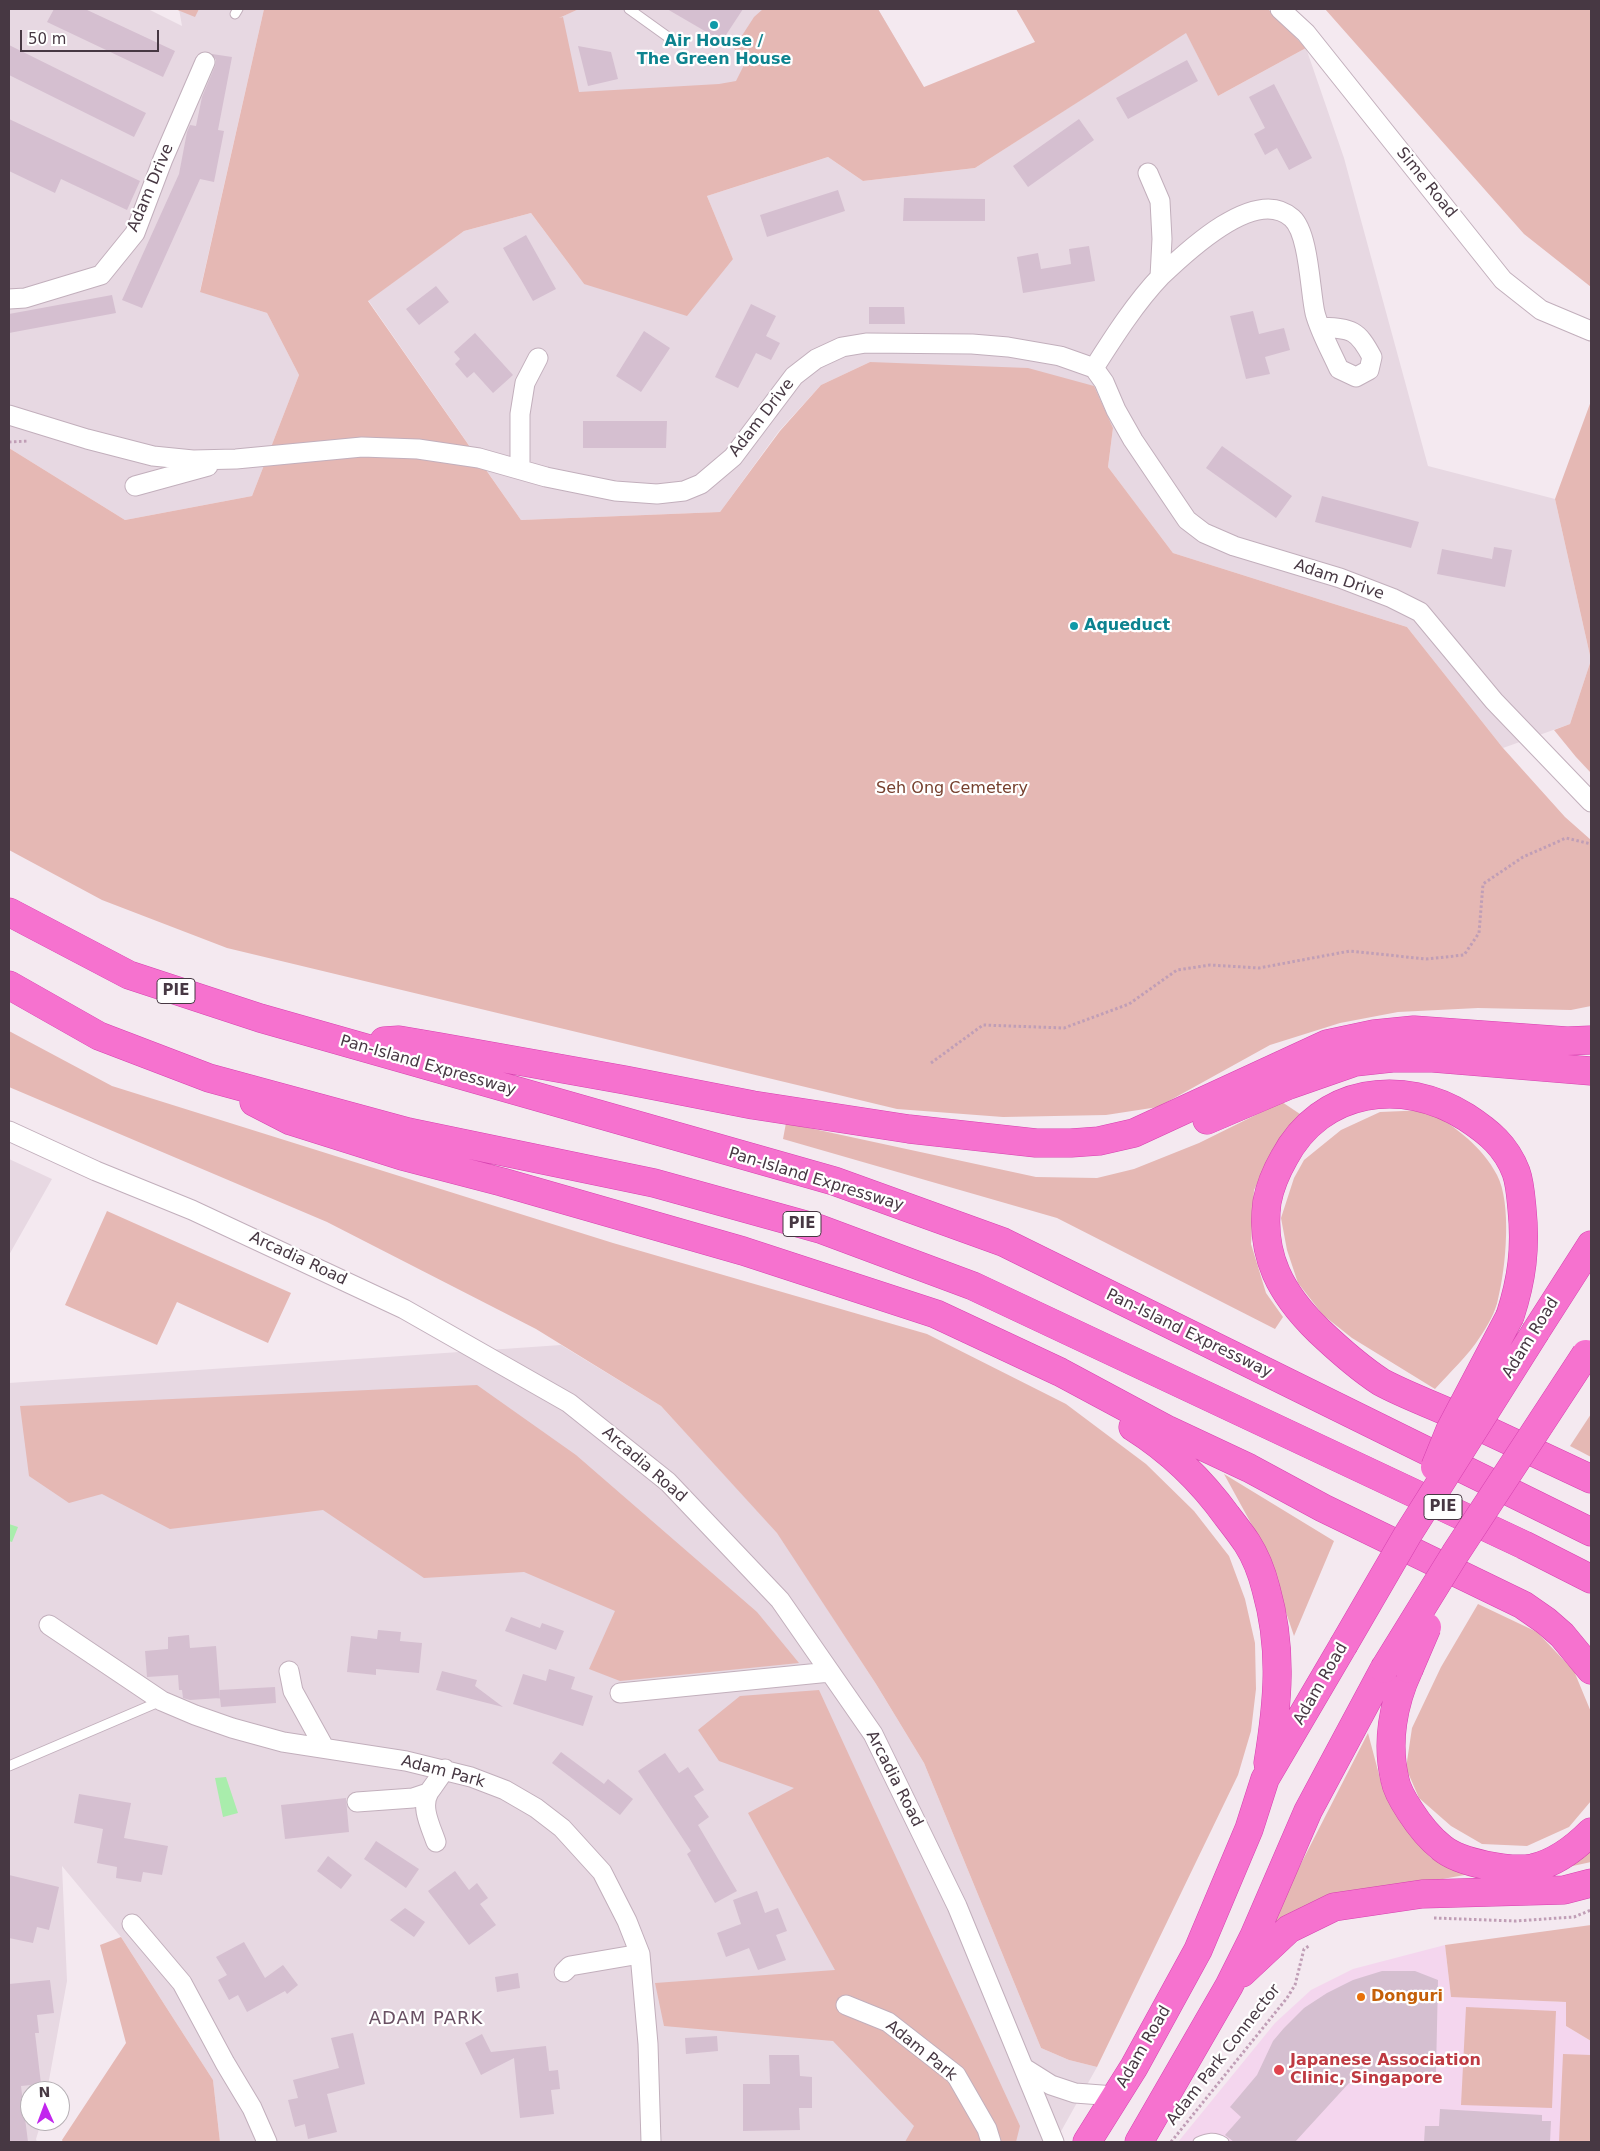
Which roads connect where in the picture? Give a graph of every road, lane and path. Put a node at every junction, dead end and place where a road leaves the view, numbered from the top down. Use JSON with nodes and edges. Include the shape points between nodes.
{"nodes":[{"id":1,"x":629,"y":9,"type":"edge"},
{"id":2,"x":1280,"y":9,"type":"edge"},
{"id":3,"x":668,"y":37,"type":"dead end"},
{"id":4,"x":205,"y":62,"type":"dead end"},
{"id":5,"x":1148,"y":173,"type":"dead end"},
{"id":6,"x":1160,"y":277,"type":"junction"},
{"id":7,"x":9,"y":299,"type":"edge"},
{"id":8,"x":1321,"y":327,"type":"dead end"},
{"id":9,"x":1591,"y":330,"type":"edge"},
{"id":10,"x":538,"y":358,"type":"dead end"},
{"id":11,"x":1094,"y":368,"type":"junction"},
{"id":12,"x":9,"y":415,"type":"edge"},
{"id":13,"x":236,"y":459,"type":"junction"},
{"id":14,"x":520,"y":470,"type":"junction"},
{"id":15,"x":135,"y":486,"type":"dead end"},
{"id":16,"x":1591,"y":802,"type":"edge"},
{"id":17,"x":1591,"y":844,"type":"edge"},
{"id":18,"x":9,"y":912,"type":"edge"},
{"id":19,"x":9,"y":985,"type":"edge"},
{"id":20,"x":1591,"y":1040,"type":"edge"},
{"id":21,"x":353,"y":1045,"type":"junction"},
{"id":22,"x":931,"y":1063,"type":"dead end"},
{"id":23,"x":1591,"y":1071,"type":"edge"},
{"id":24,"x":209,"y":1078,"type":"junction"},
{"id":25,"x":9,"y":1130,"type":"edge"},
{"id":26,"x":1134,"y":1133,"type":"junction"},
{"id":27,"x":1591,"y":1245,"type":"edge"},
{"id":28,"x":1589,"y":1350,"type":"edge"},
{"id":29,"x":1060,"y":1372,"type":"junction"},
{"id":30,"x":1591,"y":1479,"type":"edge"},
{"id":31,"x":1591,"y":1532,"type":"edge"},
{"id":32,"x":1408,"y":1534,"type":"junction"},
{"id":33,"x":1591,"y":1579,"type":"edge"},
{"id":34,"x":49,"y":1625,"type":"dead end"},
{"id":35,"x":1396,"y":1669,"type":"junction"},
{"id":36,"x":289,"y":1670,"type":"dead end"},
{"id":37,"x":1591,"y":1670,"type":"edge"},
{"id":38,"x":830,"y":1672,"type":"junction"},
{"id":39,"x":620,"y":1693,"type":"dead end"},
{"id":40,"x":162,"y":1701,"type":"junction"},
{"id":41,"x":324,"y":1747,"type":"junction"},
{"id":42,"x":9,"y":1766,"type":"edge"},
{"id":43,"x":445,"y":1770,"type":"junction"},
{"id":44,"x":1265,"y":1779,"type":"junction"},
{"id":45,"x":428,"y":1793,"type":"junction"},
{"id":46,"x":357,"y":1802,"type":"dead end"},
{"id":47,"x":1591,"y":1832,"type":"edge"},
{"id":48,"x":436,"y":1842,"type":"dead end"},
{"id":49,"x":1591,"y":1882,"type":"edge"},
{"id":50,"x":1591,"y":1910,"type":"edge"},
{"id":51,"x":1427,"y":1918,"type":"dead end"},
{"id":52,"x":132,"y":1924,"type":"dead end"},
{"id":53,"x":1311,"y":1945,"type":"dead end"},
{"id":54,"x":640,"y":1954,"type":"junction"},
{"id":55,"x":564,"y":1972,"type":"dead end"},
{"id":56,"x":1229,"y":1986,"type":"junction"},
{"id":57,"x":846,"y":2005,"type":"dead end"},
{"id":58,"x":1024,"y":2068,"type":"junction"},
{"id":59,"x":1115,"y":2096,"type":"junction"},
{"id":60,"x":267,"y":2142,"type":"edge"},
{"id":61,"x":651,"y":2142,"type":"edge"},
{"id":62,"x":991,"y":2142,"type":"edge"},
{"id":63,"x":1054,"y":2142,"type":"edge"},
{"id":64,"x":1087,"y":2142,"type":"edge"},
{"id":65,"x":1139,"y":2142,"type":"edge"},
{"id":66,"x":1171,"y":2142,"type":"edge"},
{"id":67,"x":1198,"y":2142,"type":"edge"},
{"id":68,"x":1224,"y":2142,"type":"edge"}],
"edges":[{"from":1,"to":3,"type":"lane"},
{"from":2,"to":9,"type":"street","name":"Sime Road","via":[[1306,33],[1503,280],[1541,310]]},
{"from":4,"to":7,"type":"street","name":"Adam Drive","via":[[136,233],[101,275],[25,298]]},
{"from":5,"to":6,"type":"street","via":[[1160,201]]},
{"from":6,"to":8,"type":"street","via":[[1204,238],[1245,213],[1260,209],[1278,211],[1293,218],[1301,235]]},
{"from":6,"to":11,"type":"street","via":[[1117,332]]},
{"from":10,"to":14,"type":"street","via":[[525,383],[520,414]]},
{"from":11,"to":14,"type":"street","name":"Adam Drive","via":[[1060,356],[1008,347],[866,342],[842,347],[816,359],[794,376],[733,457],[701,484],[684,491],[657,494],[615,491]]},
{"from":11,"to":16,"type":"street","name":"Adam Drive","via":[[1133,440],[1187,520],[1219,540],[1340,578],[1420,612],[1494,701]]},
{"from":12,"to":13,"type":"street","name":"Adam Drive","via":[[152,456],[192,460]]},
{"from":13,"to":14,"type":"street","name":"Adam Drive","via":[[362,447],[418,449],[479,458]]},
{"from":13,"to":15,"type":"street","name":"Adam Drive"},
{"from":17,"to":22,"type":"path","via":[[1566,838],[1523,857],[1484,884],[1479,933],[1464,955],[1426,959],[1350,951],[1259,968],[1210,965],[1176,970],[1129,1004],[1064,1028],[984,1025]]},
{"from":18,"to":21,"type":"highway","name":"Pan-Island Expressway","number":"PIE","via":[[129,975]]},
{"from":19,"to":24,"type":"highway","number":"PIE","via":[[99,1036]]},
{"from":20,"to":26,"type":"highway","via":[[1414,1030],[1374,1034],[1327,1044]]},
{"from":21,"to":26,"type":"highway","via":[[399,1040],[753,1105],[909,1129],[1036,1143],[1099,1141]]},
{"from":21,"to":31,"type":"highway","name":"Pan-Island Expressway","number":"PIE","via":[[834,1182],[1003,1242]]},
{"from":23,"to":26,"type":"highway","via":[[1433,1058],[1355,1062],[1194,1126],[1148,1137]]},
{"from":24,"to":29,"type":"highway","via":[[300,1124],[871,1291],[936,1314]]},
{"from":24,"to":33,"type":"highway","number":"PIE","via":[[408,1132],[654,1183],[820,1229],[973,1286]]},
{"from":25,"to":38,"type":"street","name":"Arcadia Road","via":[[404,1308],[569,1403],[668,1482],[780,1600]]},
{"from":27,"to":32,"type":"highway","name":"Adam Road","bridge":true},
{"from":28,"to":35,"type":"highway","bridge":true,"via":[[1455,1554],[1439,1599]]},
{"from":29,"to":37,"type":"highway","via":[[1168,1430],[1522,1605],[1562,1635]]},
{"from":29,"to":44,"type":"highway","via":[[1185,1466],[1212,1494],[1248,1544],[1261,1572],[1276,1632],[1275,1721]]},
{"from":30,"to":32,"type":"highway","bridge":true,"via":[[1381,1382],[1318,1330],[1284,1291],[1266,1242],[1269,1191],[1289,1148],[1320,1115],[1337,1105],[1376,1094],[1420,1096],[1462,1115],[1494,1137],[1516,1172],[1525,1250],[1518,1290],[1510,1316],[1450,1430]]},
{"from":32,"to":44,"type":"highway","name":"Adam Road","bridge":true},
{"from":34,"to":40,"type":"street","name":"Adam Park"},
{"from":35,"to":47,"type":"highway","via":[[1402,1683],[1393,1717],[1390,1750],[1395,1782],[1423,1831],[1443,1850],[1497,1868],[1534,1867],[1576,1847]]},
{"from":35,"to":56,"type":"highway","via":[[1308,1812]]},
{"from":36,"to":41,"type":"street","via":[[293,1691]]},
{"from":38,"to":39,"type":"street"},
{"from":38,"to":58,"type":"street","name":"Arcadia Road","via":[[873,1734],[945,1880]]},
{"from":40,"to":41,"type":"street","name":"Adam Park","via":[[232,1728],[283,1742]]},
{"from":40,"to":42,"type":"lane"},
{"from":41,"to":43,"type":"street","name":"Adam Park"},
{"from":43,"to":45,"type":"street"},
{"from":43,"to":54,"type":"street","name":"Adam Park","via":[[471,1776],[505,1790],[562,1828],[602,1872]]},
{"from":44,"to":59,"type":"highway","name":"Adam Road","via":[[1249,1829],[1198,1950]]},
{"from":45,"to":46,"type":"street","via":[[413,1798]]},
{"from":45,"to":48,"type":"street","via":[[426,1810]]},
{"from":49,"to":56,"type":"highway","via":[[1564,1890],[1422,1894],[1334,1907],[1289,1929]]},
{"from":50,"to":51,"type":"path","via":[[1574,1917],[1515,1921]]},
{"from":52,"to":60,"type":"street","via":[[182,1983],[252,2108]]},
{"from":53,"to":66,"type":"path","name":"Adam Park Connector","via":[[1304,1950],[1295,1985],[1287,1998]]},
{"from":54,"to":55,"type":"street","via":[[570,1966]]},
{"from":54,"to":61,"type":"street","name":"Adam Park","via":[[648,2044]]},
{"from":56,"to":65,"type":"highway"},
{"from":57,"to":62,"type":"street","name":"Adam Park","via":[[888,2022],[956,2075],[988,2129]]},
{"from":58,"to":59,"type":"street","via":[[1051,2085],[1076,2092]]},
{"from":58,"to":63,"type":"street","name":"Arcadia Road"},
{"from":59,"to":64,"type":"highway","name":"Adam Road"},
{"from":67,"to":68,"type":"lane","via":[[1206,2138]]}]}
